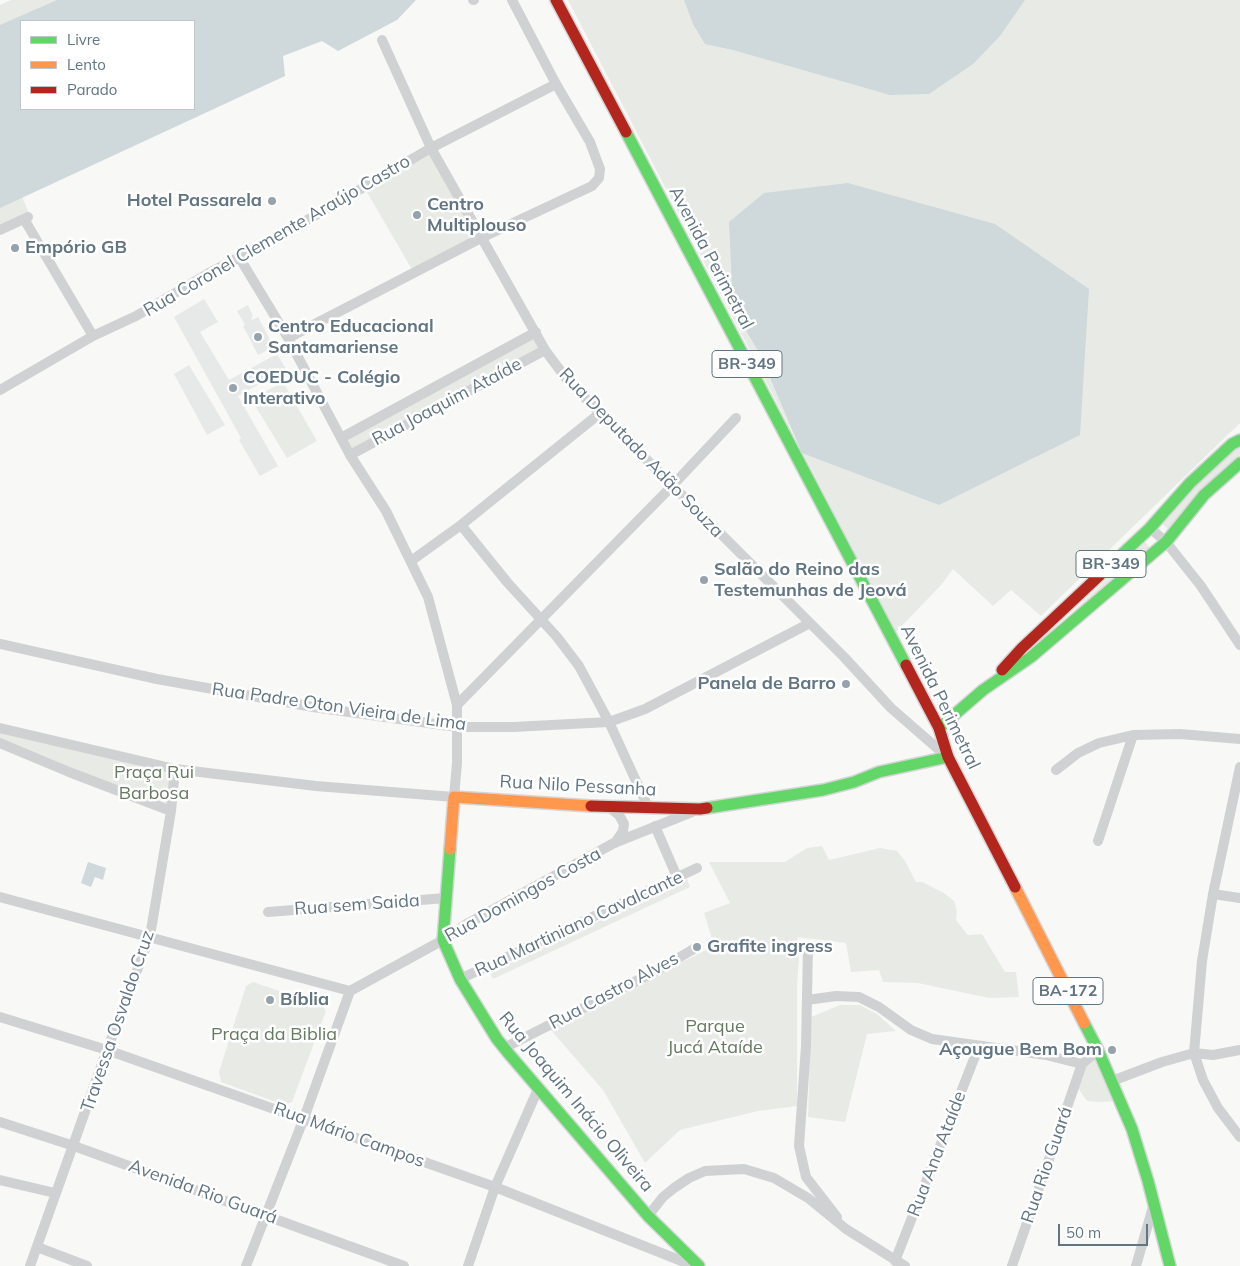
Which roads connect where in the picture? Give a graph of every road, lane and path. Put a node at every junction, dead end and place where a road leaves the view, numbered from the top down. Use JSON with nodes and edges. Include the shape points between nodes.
{"nodes":[{"id":1,"x":512,"y":0,"type":"edge"},
{"id":2,"x":556,"y":0,"type":"edge"},
{"id":3,"x":382,"y":40,"type":"dead end"},
{"id":4,"x":556,"y":84,"type":"junction"},
{"id":5,"x":431,"y":148,"type":"junction"},
{"id":6,"x":0,"y":230,"type":"edge"},
{"id":7,"x":480,"y":238,"type":"junction"},
{"id":8,"x":239,"y":257,"type":"junction"},
{"id":9,"x":536,"y":332,"type":"junction"},
{"id":10,"x":93,"y":336,"type":"junction"},
{"id":11,"x":288,"y":338,"type":"junction"},
{"id":12,"x":544,"y":350,"type":"junction"},
{"id":13,"x":0,"y":390,"type":"edge"},
{"id":14,"x":599,"y":414,"type":"junction"},
{"id":15,"x":736,"y":418,"type":"dead end"},
{"id":16,"x":342,"y":438,"type":"junction"},
{"id":17,"x":1240,"y":440,"type":"edge"},
{"id":18,"x":350,"y":455,"type":"junction"},
{"id":19,"x":1240,"y":463,"type":"edge"},
{"id":20,"x":672,"y":486,"type":"junction"},
{"id":21,"x":461,"y":525,"type":"junction"},
{"id":22,"x":1150,"y":528,"type":"junction"},
{"id":23,"x":1166,"y":542,"type":"junction"},
{"id":24,"x":411,"y":561,"type":"junction"},
{"id":25,"x":542,"y":620,"type":"junction"},
{"id":26,"x":810,"y":623,"type":"junction"},
{"id":27,"x":0,"y":644,"type":"edge"},
{"id":28,"x":1240,"y":645,"type":"edge"},
{"id":29,"x":983,"y":690,"type":"junction"},
{"id":30,"x":457,"y":705,"type":"junction"},
{"id":31,"x":609,"y":722,"type":"junction"},
{"id":32,"x":456,"y":727,"type":"junction"},
{"id":33,"x":0,"y":728,"type":"edge"},
{"id":34,"x":939,"y":728,"type":"junction"},
{"id":35,"x":1133,"y":735,"type":"junction"},
{"id":36,"x":1240,"y":738,"type":"edge"},
{"id":37,"x":0,"y":743,"type":"edge"},
{"id":38,"x":948,"y":757,"type":"junction"},
{"id":39,"x":1240,"y":766,"type":"edge"},
{"id":40,"x":175,"y":769,"type":"junction"},
{"id":41,"x":1056,"y":770,"type":"dead end"},
{"id":42,"x":454,"y":797,"type":"junction"},
{"id":43,"x":648,"y":807,"type":"junction"},
{"id":44,"x":609,"y":808,"type":"junction"},
{"id":45,"x":700,"y":808,"type":"junction"},
{"id":46,"x":171,"y":811,"type":"junction"},
{"id":47,"x":655,"y":826,"type":"junction"},
{"id":48,"x":1098,"y":841,"type":"dead end"},
{"id":49,"x":614,"y":843,"type":"junction"},
{"id":50,"x":697,"y":868,"type":"dead end"},
{"id":51,"x":677,"y":877,"type":"junction"},
{"id":52,"x":1213,"y":894,"type":"junction"},
{"id":53,"x":0,"y":897,"type":"edge"},
{"id":54,"x":446,"y":898,"type":"junction"},
{"id":55,"x":1240,"y":898,"type":"edge"},
{"id":56,"x":268,"y":912,"type":"dead end"},
{"id":57,"x":150,"y":936,"type":"junction"},
{"id":58,"x":443,"y":940,"type":"junction"},
{"id":59,"x":697,"y":947,"type":"dead end"},
{"id":60,"x":808,"y":947,"type":"dead end"},
{"id":61,"x":460,"y":979,"type":"junction"},
{"id":62,"x":350,"y":991,"type":"junction"},
{"id":63,"x":807,"y":1000,"type":"junction"},
{"id":64,"x":0,"y":1017,"type":"edge"},
{"id":65,"x":979,"y":1046,"type":"junction"},
{"id":66,"x":504,"y":1048,"type":"junction"},
{"id":67,"x":107,"y":1050,"type":"junction"},
{"id":68,"x":1098,"y":1050,"type":"junction"},
{"id":69,"x":1240,"y":1050,"type":"edge"},
{"id":70,"x":1194,"y":1053,"type":"junction"},
{"id":71,"x":1082,"y":1064,"type":"junction"},
{"id":72,"x":1112,"y":1081,"type":"junction"},
{"id":73,"x":538,"y":1089,"type":"junction"},
{"id":74,"x":304,"y":1118,"type":"junction"},
{"id":75,"x":0,"y":1122,"type":"edge"},
{"id":76,"x":1240,"y":1137,"type":"edge"},
{"id":77,"x":74,"y":1146,"type":"junction"},
{"id":78,"x":0,"y":1180,"type":"edge"},
{"id":79,"x":495,"y":1187,"type":"junction"},
{"id":80,"x":55,"y":1194,"type":"junction"},
{"id":81,"x":1154,"y":1204,"type":"junction"},
{"id":82,"x":266,"y":1215,"type":"junction"},
{"id":83,"x":648,"y":1216,"type":"junction"},
{"id":84,"x":846,"y":1229,"type":"junction"},
{"id":85,"x":38,"y":1247,"type":"junction"},
{"id":86,"x":900,"y":1264,"type":"edge"},
{"id":87,"x":30,"y":1266,"type":"edge"},
{"id":88,"x":87,"y":1266,"type":"edge"},
{"id":89,"x":246,"y":1266,"type":"edge"},
{"id":90,"x":404,"y":1266,"type":"edge"},
{"id":91,"x":468,"y":1266,"type":"edge"},
{"id":92,"x":694,"y":1266,"type":"edge"},
{"id":93,"x":699,"y":1266,"type":"edge"},
{"id":94,"x":1012,"y":1266,"type":"edge"},
{"id":95,"x":1136,"y":1266,"type":"edge"},
{"id":96,"x":1170,"y":1266,"type":"edge"}],
"edges":[{"from":1,"to":4,"type":"street"},
{"from":2,"to":34,"type":"main road","name":"Avenida Perimetral","number":"BR-349"},
{"from":3,"to":5,"type":"street","name":"Rua Deputado Adão Souza"},
{"from":4,"to":5,"type":"street","name":"Rua Coronel Clemente Araújo Castro"},
{"from":4,"to":7,"type":"street","via":[[590,142],[600,169],[599,178],[592,186]]},
{"from":5,"to":7,"type":"street","name":"Rua Deputado Adão Souza"},
{"from":5,"to":8,"type":"street","name":"Rua Coronel Clemente Araújo Castro"},
{"from":6,"to":10,"type":"street","via":[[27,217]]},
{"from":7,"to":9,"type":"street","name":"Rua Deputado Adão Souza"},
{"from":7,"to":11,"type":"street"},
{"from":8,"to":10,"type":"street","name":"Rua Coronel Clemente Araújo Castro","via":[[136,316]]},
{"from":8,"to":11,"type":"street"},
{"from":9,"to":12,"type":"street","name":"Rua Deputado Adão Souza"},
{"from":9,"to":16,"type":"street","name":"Rua Joaquim Ataíde"},
{"from":10,"to":13,"type":"street","name":"Rua Coronel Clemente Araújo Castro"},
{"from":11,"to":16,"type":"street"},
{"from":12,"to":14,"type":"street","name":"Rua Deputado Adão Souza"},
{"from":12,"to":18,"type":"street","name":"Rua Joaquim Ataíde"},
{"from":14,"to":20,"type":"street","name":"Rua Deputado Adão Souza"},
{"from":14,"to":21,"type":"street"},
{"from":15,"to":20,"type":"street"},
{"from":16,"to":18,"type":"street"},
{"from":17,"to":22,"type":"main road","number":"BR-349","via":[[1190,483]]},
{"from":18,"to":24,"type":"street","via":[[386,511]]},
{"from":19,"to":23,"type":"main road","number":"BR-349","via":[[1204,495]]},
{"from":20,"to":25,"type":"street"},
{"from":20,"to":26,"type":"street","name":"Rua Deputado Adão Souza"},
{"from":21,"to":24,"type":"street"},
{"from":21,"to":25,"type":"street"},
{"from":22,"to":23,"type":"street"},
{"from":22,"to":29,"type":"main road","number":"BR-349","via":[[1022,648]]},
{"from":23,"to":28,"type":"street","via":[[1201,586]]},
{"from":23,"to":29,"type":"main road","number":"BR-349","via":[[1031,657]]},
{"from":24,"to":30,"type":"street","via":[[428,597]]},
{"from":25,"to":30,"type":"street"},
{"from":25,"to":31,"type":"street","via":[[579,666]]},
{"from":26,"to":31,"type":"street","name":"Rua Padre Oton Vieira de Lima","via":[[645,709]]},
{"from":26,"to":38,"type":"street","name":"Rua Deputado Adão Souza","via":[[891,708]]},
{"from":27,"to":32,"type":"street","name":"Rua Padre Oton Vieira de Lima","via":[[157,679]]},
{"from":29,"to":34,"type":"main road","number":"BR-349"},
{"from":30,"to":32,"type":"street"},
{"from":31,"to":32,"type":"street","name":"Rua Padre Oton Vieira de Lima"},
{"from":31,"to":43,"type":"street"},
{"from":32,"to":42,"type":"street"},
{"from":33,"to":40,"type":"street"},
{"from":34,"to":38,"type":"main road","name":"Avenida Perimetral","number":"BA-172"},
{"from":35,"to":36,"type":"street"},
{"from":35,"to":41,"type":"street","via":[[1099,743],[1078,753]]},
{"from":35,"to":48,"type":"street"},
{"from":37,"to":46,"type":"street"},
{"from":38,"to":45,"type":"main road","name":"Rua Nilo Pessanha","via":[[879,772],[822,790]]},
{"from":38,"to":68,"type":"main road","name":"Avenida Perimetral","number":"BA-172"},
{"from":39,"to":52,"type":"street"},
{"from":40,"to":42,"type":"street","via":[[316,786]]},
{"from":40,"to":46,"type":"street","name":"Travessa Osvaldo Cruz"},
{"from":42,"to":44,"type":"main road","name":"Rua Nilo Pessanha"},
{"from":42,"to":54,"type":"main road","name":"Rua Joaquim Inácio Oliveira"},
{"from":43,"to":44,"type":"main road","name":"Rua Nilo Pessanha"},
{"from":43,"to":45,"type":"main road","name":"Rua Nilo Pessanha"},
{"from":44,"to":49,"type":"street","via":[[619,815],[624,824],[623,832]]},
{"from":45,"to":47,"type":"street","name":"Rua Domingos Costa"},
{"from":46,"to":57,"type":"street","name":"Travessa Osvaldo Cruz"},
{"from":47,"to":49,"type":"street","name":"Rua Domingos Costa"},
{"from":47,"to":51,"type":"street"},
{"from":49,"to":58,"type":"street","name":"Rua Domingos Costa"},
{"from":50,"to":51,"type":"street","name":"Rua Martiniano Cavalcante"},
{"from":51,"to":61,"type":"street","name":"Rua Martiniano Cavalcante"},
{"from":52,"to":55,"type":"street"},
{"from":52,"to":70,"type":"street","via":[[1202,960]]},
{"from":53,"to":57,"type":"street"},
{"from":54,"to":56,"type":"street","name":"Rua sem Saida"},
{"from":54,"to":58,"type":"main road","name":"Rua Joaquim Inácio Oliveira"},
{"from":57,"to":62,"type":"street"},
{"from":57,"to":67,"type":"street","name":"Travessa Osvaldo Cruz"},
{"from":58,"to":61,"type":"main road","name":"Rua Joaquim Inácio Oliveira"},
{"from":58,"to":62,"type":"street","name":"Rua Domingos Costa"},
{"from":59,"to":66,"type":"street","name":"Rua Castro Alves"},
{"from":60,"to":63,"type":"street"},
{"from":61,"to":66,"type":"main road","name":"Rua Joaquim Inácio Oliveira"},
{"from":62,"to":74,"type":"street"},
{"from":63,"to":65,"type":"street","via":[[859,996],[921,1036]]},
{"from":63,"to":84,"type":"street","via":[[799,1146],[806,1177]]},
{"from":64,"to":67,"type":"street","name":"Rua Mário Campos"},
{"from":65,"to":71,"type":"street","via":[[1046,1055]]},
{"from":65,"to":86,"type":"street","name":"Rua Ana Ataíde"},
{"from":66,"to":73,"type":"main road","name":"Rua Joaquim Inácio Oliveira"},
{"from":67,"to":74,"type":"street","name":"Rua Mário Campos"},
{"from":67,"to":77,"type":"street","name":"Travessa Osvaldo Cruz"},
{"from":68,"to":71,"type":"street"},
{"from":68,"to":72,"type":"main road","name":"Avenida Perimetral","number":"BA-172"},
{"from":69,"to":70,"type":"street","via":[[1212,1056]]},
{"from":70,"to":72,"type":"street"},
{"from":70,"to":76,"type":"street","via":[[1203,1080],[1218,1108]]},
{"from":71,"to":94,"type":"street","name":"Rua Rio Guará"},
{"from":72,"to":81,"type":"main road","name":"Avenida Perimetral","number":"BA-172","via":[[1132,1129]]},
{"from":73,"to":79,"type":"street"},
{"from":73,"to":83,"type":"main road","name":"Rua Joaquim Inácio Oliveira"},
{"from":74,"to":79,"type":"street","name":"Rua Mário Campos"},
{"from":74,"to":82,"type":"street"},
{"from":75,"to":77,"type":"street","name":"Avenida Rio Guará"},
{"from":77,"to":80,"type":"street","name":"Travessa Osvaldo Cruz"},
{"from":77,"to":82,"type":"street","name":"Avenida Rio Guará"},
{"from":78,"to":80,"type":"street"},
{"from":79,"to":91,"type":"street"},
{"from":79,"to":92,"type":"street","name":"Rua Mário Campos"},
{"from":80,"to":85,"type":"street","name":"Travessa Osvaldo Cruz"},
{"from":81,"to":95,"type":"street"},
{"from":81,"to":96,"type":"main road","name":"Avenida Perimetral","number":"BA-172"},
{"from":82,"to":89,"type":"street"},
{"from":82,"to":90,"type":"street","name":"Avenida Rio Guará"},
{"from":83,"to":84,"type":"street","via":[[663,1198],[689,1178],[705,1171],[744,1169],[774,1178],[808,1198]]},
{"from":83,"to":93,"type":"main road","name":"Rua Joaquim Inácio Oliveira"},
{"from":84,"to":86,"type":"street"},
{"from":85,"to":87,"type":"street","name":"Travessa Osvaldo Cruz"},
{"from":85,"to":88,"type":"street"}]}
